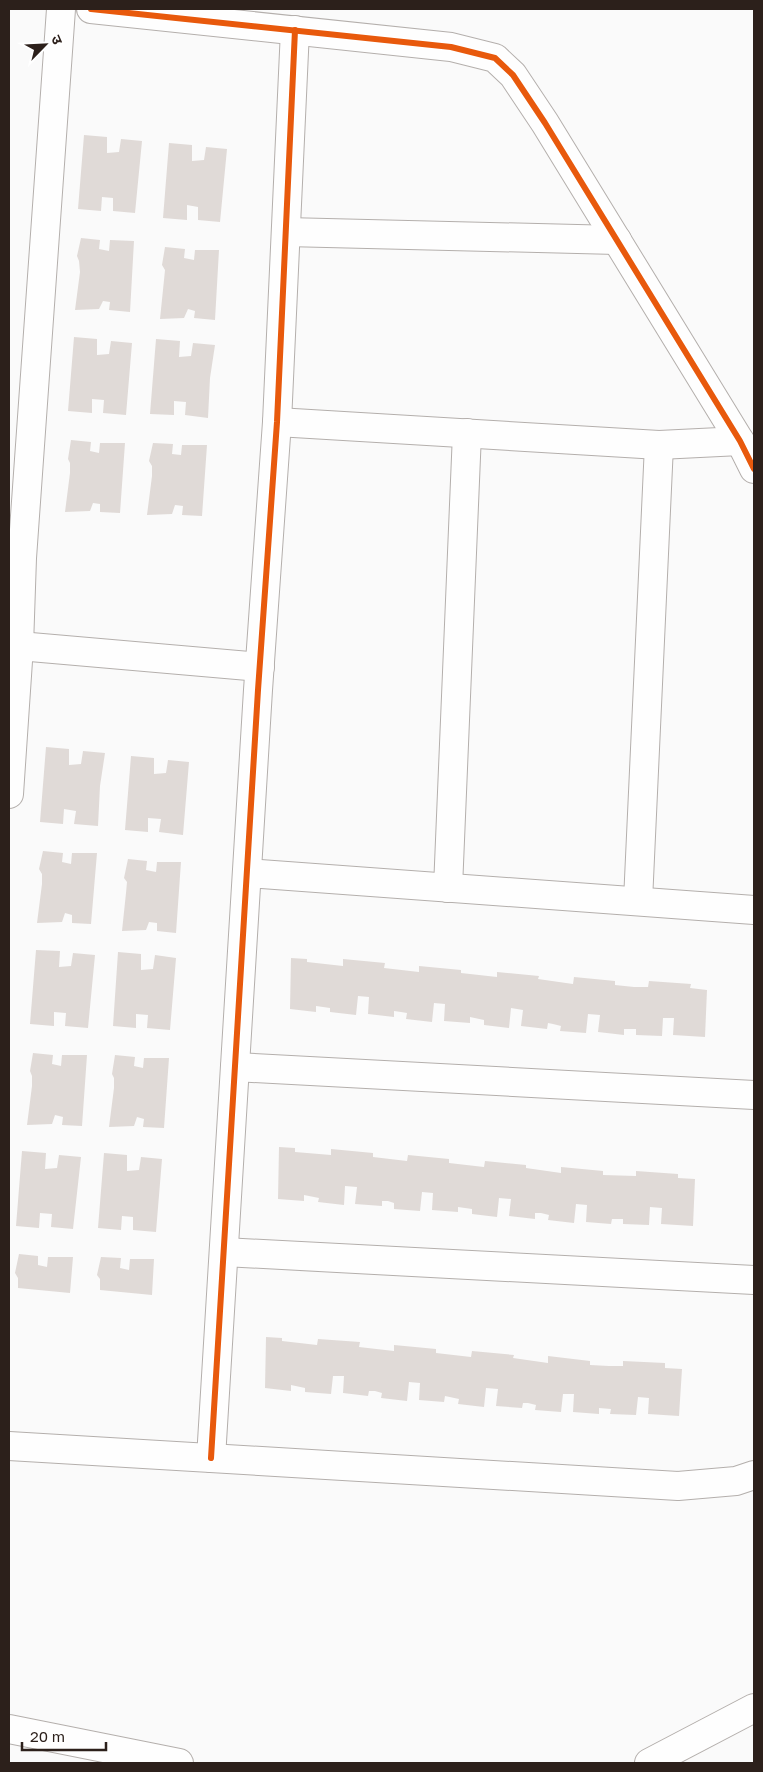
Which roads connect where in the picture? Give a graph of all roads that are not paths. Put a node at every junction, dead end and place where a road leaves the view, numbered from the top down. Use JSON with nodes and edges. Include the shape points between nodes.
{"nodes":[{"id":1,"x":61,"y":9,"type":"edge"},
{"id":2,"x":92,"y":9,"type":"edge"},
{"id":3,"x":295,"y":30,"type":"junction"},
{"id":4,"x":286,"y":232,"type":"junction"},
{"id":5,"x":617,"y":240,"type":"junction"},
{"id":6,"x":278,"y":422,"type":"junction"},
{"id":7,"x":467,"y":433,"type":"junction"},
{"id":8,"x":740,"y":441,"type":"junction"},
{"id":9,"x":659,"y":444,"type":"junction"},
{"id":10,"x":754,"y":469,"type":"edge"},
{"id":11,"x":15,"y":558,"type":"edge"},
{"id":12,"x":19,"y":646,"type":"junction"},
{"id":13,"x":260,"y":667,"type":"junction"},
{"id":14,"x":11,"y":732,"type":"edge"},
{"id":15,"x":9,"y":794,"type":"edge"},
{"id":16,"x":247,"y":873,"type":"junction"},
{"id":17,"x":448,"y":888,"type":"junction"},
{"id":18,"x":638,"y":901,"type":"junction"},
{"id":19,"x":754,"y":910,"type":"edge"},
{"id":20,"x":235,"y":1067,"type":"junction"},
{"id":21,"x":754,"y":1096,"type":"edge"},
{"id":22,"x":224,"y":1252,"type":"junction"},
{"id":23,"x":754,"y":1280,"type":"edge"},
{"id":24,"x":9,"y":1446,"type":"edge"},
{"id":25,"x":211,"y":1458,"type":"junction"},
{"id":26,"x":754,"y":1475,"type":"edge"},
{"id":27,"x":754,"y":1708,"type":"edge"},
{"id":28,"x":9,"y":1728,"type":"edge"},
{"id":29,"x":179,"y":1763,"type":"edge"},
{"id":30,"x":649,"y":1763,"type":"edge"}],
"edges":[{"from":1,"to":11,"type":"street"},
{"from":2,"to":3,"type":"street"},
{"from":3,"to":4,"type":"street"},
{"from":3,"to":5,"type":"street","via":[[451,47],[495,58],[513,74]]},
{"from":4,"to":5,"type":"street"},
{"from":4,"to":6,"type":"street"},
{"from":5,"to":8,"type":"street"},
{"from":6,"to":7,"type":"street"},
{"from":6,"to":13,"type":"street"},
{"from":7,"to":9,"type":"street"},
{"from":7,"to":17,"type":"street"},
{"from":8,"to":9,"type":"street"},
{"from":8,"to":10,"type":"street"},
{"from":9,"to":18,"type":"street"},
{"from":11,"to":12,"type":"street"},
{"from":12,"to":13,"type":"street"},
{"from":12,"to":14,"type":"street"},
{"from":13,"to":16,"type":"street"},
{"from":14,"to":15,"type":"street"},
{"from":16,"to":17,"type":"street"},
{"from":16,"to":20,"type":"street"},
{"from":17,"to":18,"type":"street"},
{"from":18,"to":19,"type":"street"},
{"from":20,"to":21,"type":"street"},
{"from":20,"to":22,"type":"street"},
{"from":22,"to":23,"type":"street"},
{"from":22,"to":25,"type":"street"},
{"from":24,"to":25,"type":"street"},
{"from":25,"to":26,"type":"street","via":[[678,1486],[736,1481]]},
{"from":27,"to":30,"type":"street"},
{"from":28,"to":29,"type":"street"}]}
